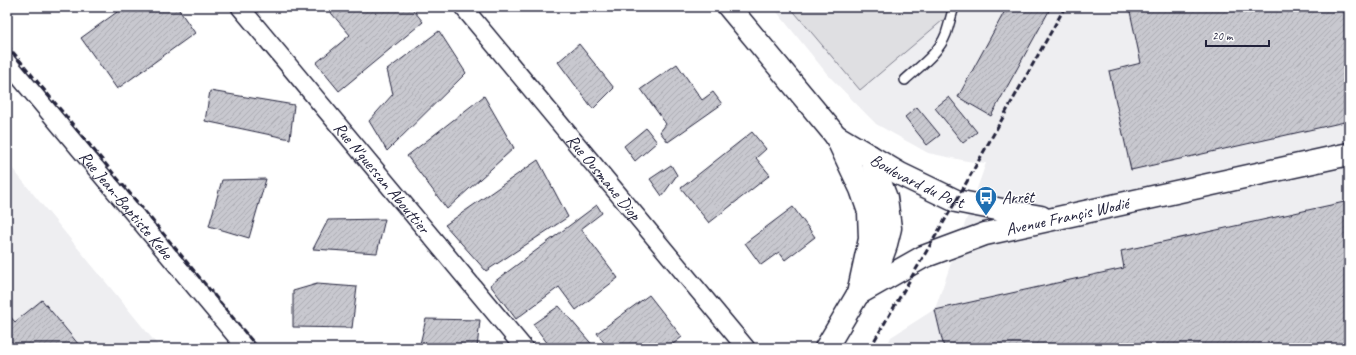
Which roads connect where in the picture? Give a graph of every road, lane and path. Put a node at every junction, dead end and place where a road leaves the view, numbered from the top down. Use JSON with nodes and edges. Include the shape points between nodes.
{"nodes":[{"id":1,"x":240,"y":7,"type":"edge"},
{"id":2,"x":463,"y":7,"type":"edge"},
{"id":3,"x":954,"y":7,"type":"edge"},
{"id":4,"x":734,"y":9,"type":"edge"},
{"id":5,"x":7,"y":62,"type":"edge"},
{"id":6,"x":905,"y":80,"type":"dead end"},
{"id":7,"x":836,"y":136,"type":"junction"},
{"id":8,"x":1349,"y":154,"type":"edge"},
{"id":9,"x":870,"y":156,"type":"junction"},
{"id":10,"x":1052,"y":218,"type":"junction"},
{"id":11,"x":858,"y":294,"type":"junction"},
{"id":12,"x":246,"y":348,"type":"edge"},
{"id":13,"x":524,"y":348,"type":"edge"},
{"id":14,"x":746,"y":348,"type":"edge"},
{"id":15,"x":826,"y":348,"type":"edge"}],
"edges":[{"from":1,"to":13,"type":"street","name":"Rue N'guessan Abouttier"},
{"from":2,"to":14,"type":"street","name":"Rue Ousmane Diop"},
{"from":3,"to":6,"type":"lane","via":[[946,35],[939,46]]},
{"from":4,"to":7,"type":"main road","name":"Boulevard du Port"},
{"from":5,"to":12,"type":"street","name":"Rue Jean-Baptiste Kebe"},
{"from":7,"to":9,"type":"main road","name":"Boulevard du Port"},
{"from":7,"to":11,"type":"main road","name":"Boulevard du Port","via":[[869,212],[870,239]]},
{"from":8,"to":10,"type":"main road","name":"Avenue Françis Wodié"},
{"from":9,"to":10,"type":"main road","name":"Boulevard du Port","via":[[900,174],[956,201]]},
{"from":9,"to":11,"type":"main road","via":[[886,198],[890,228],[878,267]]},
{"from":10,"to":11,"type":"main road","name":"Avenue Françis Wodié","via":[[985,234],[956,244],[923,257]]},
{"from":11,"to":15,"type":"main road","name":"Avenue Françis Wodié"}]}
